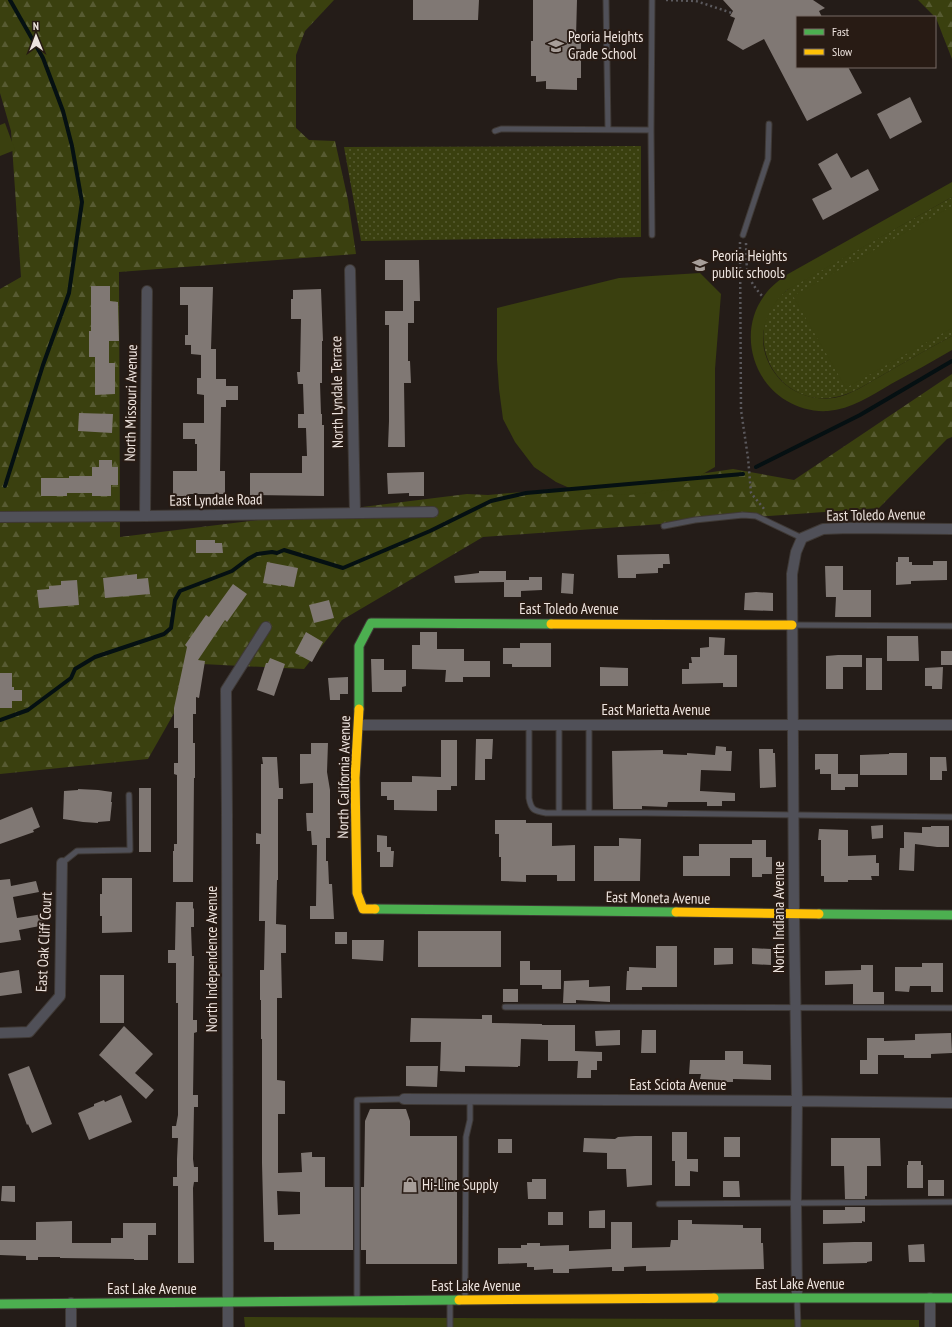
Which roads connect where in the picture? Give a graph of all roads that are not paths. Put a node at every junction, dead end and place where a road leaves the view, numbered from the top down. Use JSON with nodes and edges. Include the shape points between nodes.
{"nodes":[{"id":1,"x":606,"y":0,"type":"edge"},
{"id":2,"x":652,"y":0,"type":"edge"},
{"id":3,"x":769,"y":124,"type":"dead end"},
{"id":4,"x":608,"y":129,"type":"junction"},
{"id":5,"x":652,"y":130,"type":"junction"},
{"id":6,"x":495,"y":131,"type":"dead end"},
{"id":7,"x":652,"y":235,"type":"dead end"},
{"id":8,"x":743,"y":235,"type":"road end"},
{"id":9,"x":350,"y":270,"type":"dead end"},
{"id":10,"x":147,"y":291,"type":"dead end"},
{"id":11,"x":355,"y":512,"type":"junction"},
{"id":12,"x":433,"y":512,"type":"dead end"},
{"id":13,"x":145,"y":516,"type":"junction"},
{"id":14,"x":0,"y":517,"type":"edge"},
{"id":15,"x":664,"y":526,"type":"dead end"},
{"id":16,"x":952,"y":529,"type":"edge"},
{"id":17,"x":802,"y":538,"type":"junction"},
{"id":18,"x":792,"y":625,"type":"junction"},
{"id":19,"x":266,"y":626,"type":"dead end"},
{"id":20,"x":952,"y":626,"type":"edge"},
{"id":21,"x":359,"y":646,"type":"joint"},
{"id":22,"x":359,"y":725,"type":"junction"},
{"id":23,"x":529,"y":725,"type":"junction"},
{"id":24,"x":559,"y":725,"type":"junction"},
{"id":25,"x":589,"y":725,"type":"junction"},
{"id":26,"x":794,"y":725,"type":"junction"},
{"id":27,"x":952,"y":725,"type":"edge"},
{"id":28,"x":129,"y":795,"type":"dead end"},
{"id":29,"x":559,"y":813,"type":"junction"},
{"id":30,"x":589,"y":813,"type":"junction"},
{"id":31,"x":794,"y":815,"type":"junction"},
{"id":32,"x":952,"y":817,"type":"edge"},
{"id":33,"x":62,"y":863,"type":"joint"},
{"id":34,"x":363,"y":909,"type":"joint"},
{"id":35,"x":794,"y":914,"type":"junction"},
{"id":36,"x":952,"y":915,"type":"edge"},
{"id":37,"x":505,"y":1007,"type":"dead end"},
{"id":38,"x":795,"y":1007,"type":"junction"},
{"id":39,"x":952,"y":1008,"type":"edge"},
{"id":40,"x":0,"y":1033,"type":"edge"},
{"id":41,"x":404,"y":1099,"type":"joint"},
{"id":42,"x":470,"y":1100,"type":"junction"},
{"id":43,"x":797,"y":1101,"type":"junction"},
{"id":44,"x":952,"y":1104,"type":"edge"},
{"id":45,"x":952,"y":1202,"type":"edge"},
{"id":46,"x":796,"y":1203,"type":"junction"},
{"id":47,"x":659,"y":1204,"type":"dead end"},
{"id":48,"x":797,"y":1297,"type":"junction"},
{"id":49,"x":930,"y":1298,"type":"junction"},
{"id":50,"x":952,"y":1298,"type":"edge"},
{"id":51,"x":450,"y":1300,"type":"junction"},
{"id":52,"x":465,"y":1300,"type":"junction"},
{"id":53,"x":357,"y":1301,"type":"junction"},
{"id":54,"x":71,"y":1303,"type":"junction"},
{"id":55,"x":227,"y":1303,"type":"junction"},
{"id":56,"x":0,"y":1304,"type":"edge"},
{"id":57,"x":71,"y":1327,"type":"edge"},
{"id":58,"x":228,"y":1327,"type":"edge"},
{"id":59,"x":450,"y":1327,"type":"edge"},
{"id":60,"x":798,"y":1327,"type":"edge"},
{"id":61,"x":930,"y":1327,"type":"edge"}],
"edges":[{"from":1,"to":4,"type":"lane"},
{"from":2,"to":5,"type":"lane"},
{"from":3,"to":8,"type":"lane","via":[[768,159]]},
{"from":4,"to":5,"type":"lane"},
{"from":4,"to":6,"type":"lane"},
{"from":5,"to":7,"type":"lane"},
{"from":9,"to":11,"type":"street","name":"North Lyndale Terrace"},
{"from":10,"to":13,"type":"street","name":"North Missouri Avenue"},
{"from":11,"to":12,"type":"street","name":"East Lyndale Road"},
{"from":11,"to":13,"type":"street","name":"East Lyndale Road"},
{"from":13,"to":14,"type":"street","name":"East Lyndale Road"},
{"from":15,"to":17,"type":"lane","via":[[743,514],[756,516]]},
{"from":16,"to":17,"type":"street","name":"East Toledo Avenue","via":[[823,529]]},
{"from":17,"to":18,"type":"street","name":"North Indiana Avenue","via":[[796,552],[792,574]]},
{"from":18,"to":20,"type":"lane"},
{"from":18,"to":21,"type":"street","name":"East Toledo Avenue","via":[[371,623]]},
{"from":18,"to":26,"type":"street","name":"North Indiana Avenue"},
{"from":19,"to":55,"type":"street","name":"North Independence Avenue","via":[[226,690]]},
{"from":21,"to":22,"type":"street","name":"North California Avenue"},
{"from":22,"to":23,"type":"street","name":"East Marietta Avenue"},
{"from":22,"to":34,"type":"street","name":"North California Avenue","via":[[355,778],[358,893]]},
{"from":23,"to":24,"type":"street","name":"East Marietta Avenue"},
{"from":23,"to":29,"type":"lane","via":[[530,806],[537,811]]},
{"from":24,"to":25,"type":"street","name":"East Marietta Avenue"},
{"from":24,"to":29,"type":"lane"},
{"from":25,"to":26,"type":"street","name":"East Marietta Avenue"},
{"from":25,"to":30,"type":"lane"},
{"from":26,"to":27,"type":"street","name":"East Marietta Avenue"},
{"from":26,"to":31,"type":"street","name":"North Indiana Avenue"},
{"from":28,"to":33,"type":"lane","via":[[130,850],[78,851]]},
{"from":29,"to":30,"type":"lane"},
{"from":30,"to":31,"type":"lane"},
{"from":31,"to":32,"type":"lane"},
{"from":31,"to":35,"type":"street","name":"North Indiana Avenue"},
{"from":33,"to":40,"type":"street","name":"East Oak Cliff Court","via":[[60,996],[29,1032]]},
{"from":34,"to":35,"type":"street","name":"East Moneta Avenue"},
{"from":35,"to":36,"type":"street","name":"East Moneta Avenue"},
{"from":35,"to":38,"type":"street","name":"North Indiana Avenue"},
{"from":37,"to":38,"type":"lane"},
{"from":38,"to":39,"type":"lane"},
{"from":38,"to":43,"type":"street","name":"North Indiana Avenue"},
{"from":41,"to":42,"type":"street","name":"East Sciota Avenue"},
{"from":41,"to":53,"type":"lane","via":[[357,1100]]},
{"from":42,"to":43,"type":"street","name":"East Sciota Avenue"},
{"from":42,"to":52,"type":"lane","via":[[470,1120],[466,1137]]},
{"from":43,"to":44,"type":"street","name":"East Sciota Avenue"},
{"from":43,"to":46,"type":"street","name":"North Indiana Avenue"},
{"from":45,"to":46,"type":"lane"},
{"from":46,"to":47,"type":"lane"},
{"from":46,"to":48,"type":"street","name":"North Indiana Avenue"},
{"from":48,"to":49,"type":"street","name":"East Lake Avenue"},
{"from":48,"to":52,"type":"street","name":"East Lake Avenue"},
{"from":48,"to":60,"type":"lane"},
{"from":49,"to":50,"type":"street","name":"East Lake Avenue"},
{"from":49,"to":61,"type":"street"},
{"from":51,"to":52,"type":"street","name":"East Lake Avenue"},
{"from":51,"to":53,"type":"street","name":"East Lake Avenue"},
{"from":51,"to":59,"type":"lane"},
{"from":53,"to":55,"type":"street","name":"East Lake Avenue"},
{"from":54,"to":55,"type":"street","name":"East Lake Avenue"},
{"from":54,"to":56,"type":"street","name":"East Lake Avenue"},
{"from":54,"to":57,"type":"street"},
{"from":55,"to":58,"type":"street","name":"North Independence Avenue"}]}
